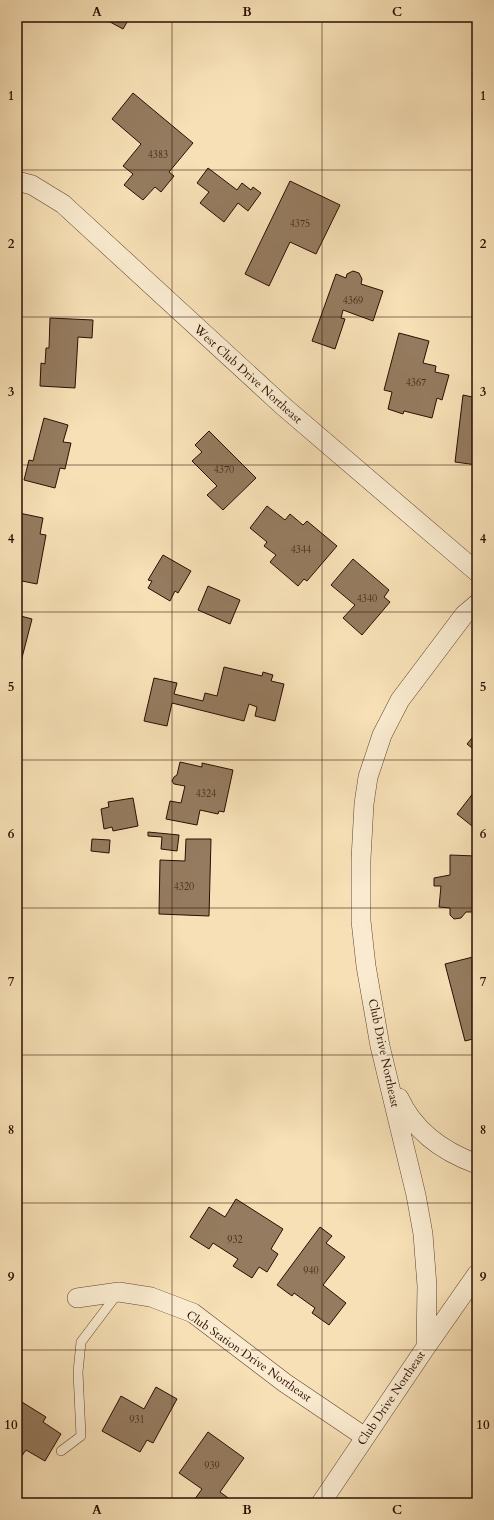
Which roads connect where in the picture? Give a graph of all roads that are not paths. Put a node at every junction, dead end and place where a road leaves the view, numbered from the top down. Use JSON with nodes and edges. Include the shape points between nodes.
{"nodes":[{"id":1,"x":17,"y":182,"type":"edge"},
{"id":2,"x":477,"y":572,"type":"edge"},
{"id":3,"x":477,"y":604,"type":"edge"},
{"id":4,"x":388,"y":1075,"type":"junction"},
{"id":5,"x":477,"y":1164,"type":"edge"},
{"id":6,"x":477,"y":1274,"type":"edge"},
{"id":7,"x":119,"y":1292,"type":"junction"},
{"id":8,"x":77,"y":1298,"type":"dead end"},
{"id":9,"x":426,"y":1347,"type":"junction"},
{"id":10,"x":365,"y":1437,"type":"junction"},
{"id":11,"x":61,"y":1451,"type":"dead end"},
{"id":12,"x":321,"y":1503,"type":"edge"}],
"edges":[{"from":1,"to":2,"type":"street","name":"West Club Drive Northeast","via":[[32,185],[63,204],[283,406]]},
{"from":3,"to":4,"type":"street","name":"Club Drive Northeast","via":[[464,615],[400,700],[382,735],[368,777],[361,859],[361,921],[372,1003]]},
{"from":4,"to":5,"type":"street","via":[[401,1103],[419,1128],[435,1143]]},
{"from":4,"to":9,"type":"street","name":"Club Drive Northeast","via":[[423,1234],[427,1286]]},
{"from":6,"to":9,"type":"street"},
{"from":7,"to":8,"type":"street","name":"Club Station Drive Northeast"},
{"from":7,"to":10,"type":"street","name":"Club Station Drive Northeast","via":[[151,1297],[193,1313],[285,1383]]},
{"from":7,"to":11,"type":"lane","via":[[81,1342],[78,1372],[82,1436]]},
{"from":9,"to":10,"type":"street","name":"Club Drive Northeast"},
{"from":10,"to":12,"type":"street","name":"Club Drive Northeast"}]}
